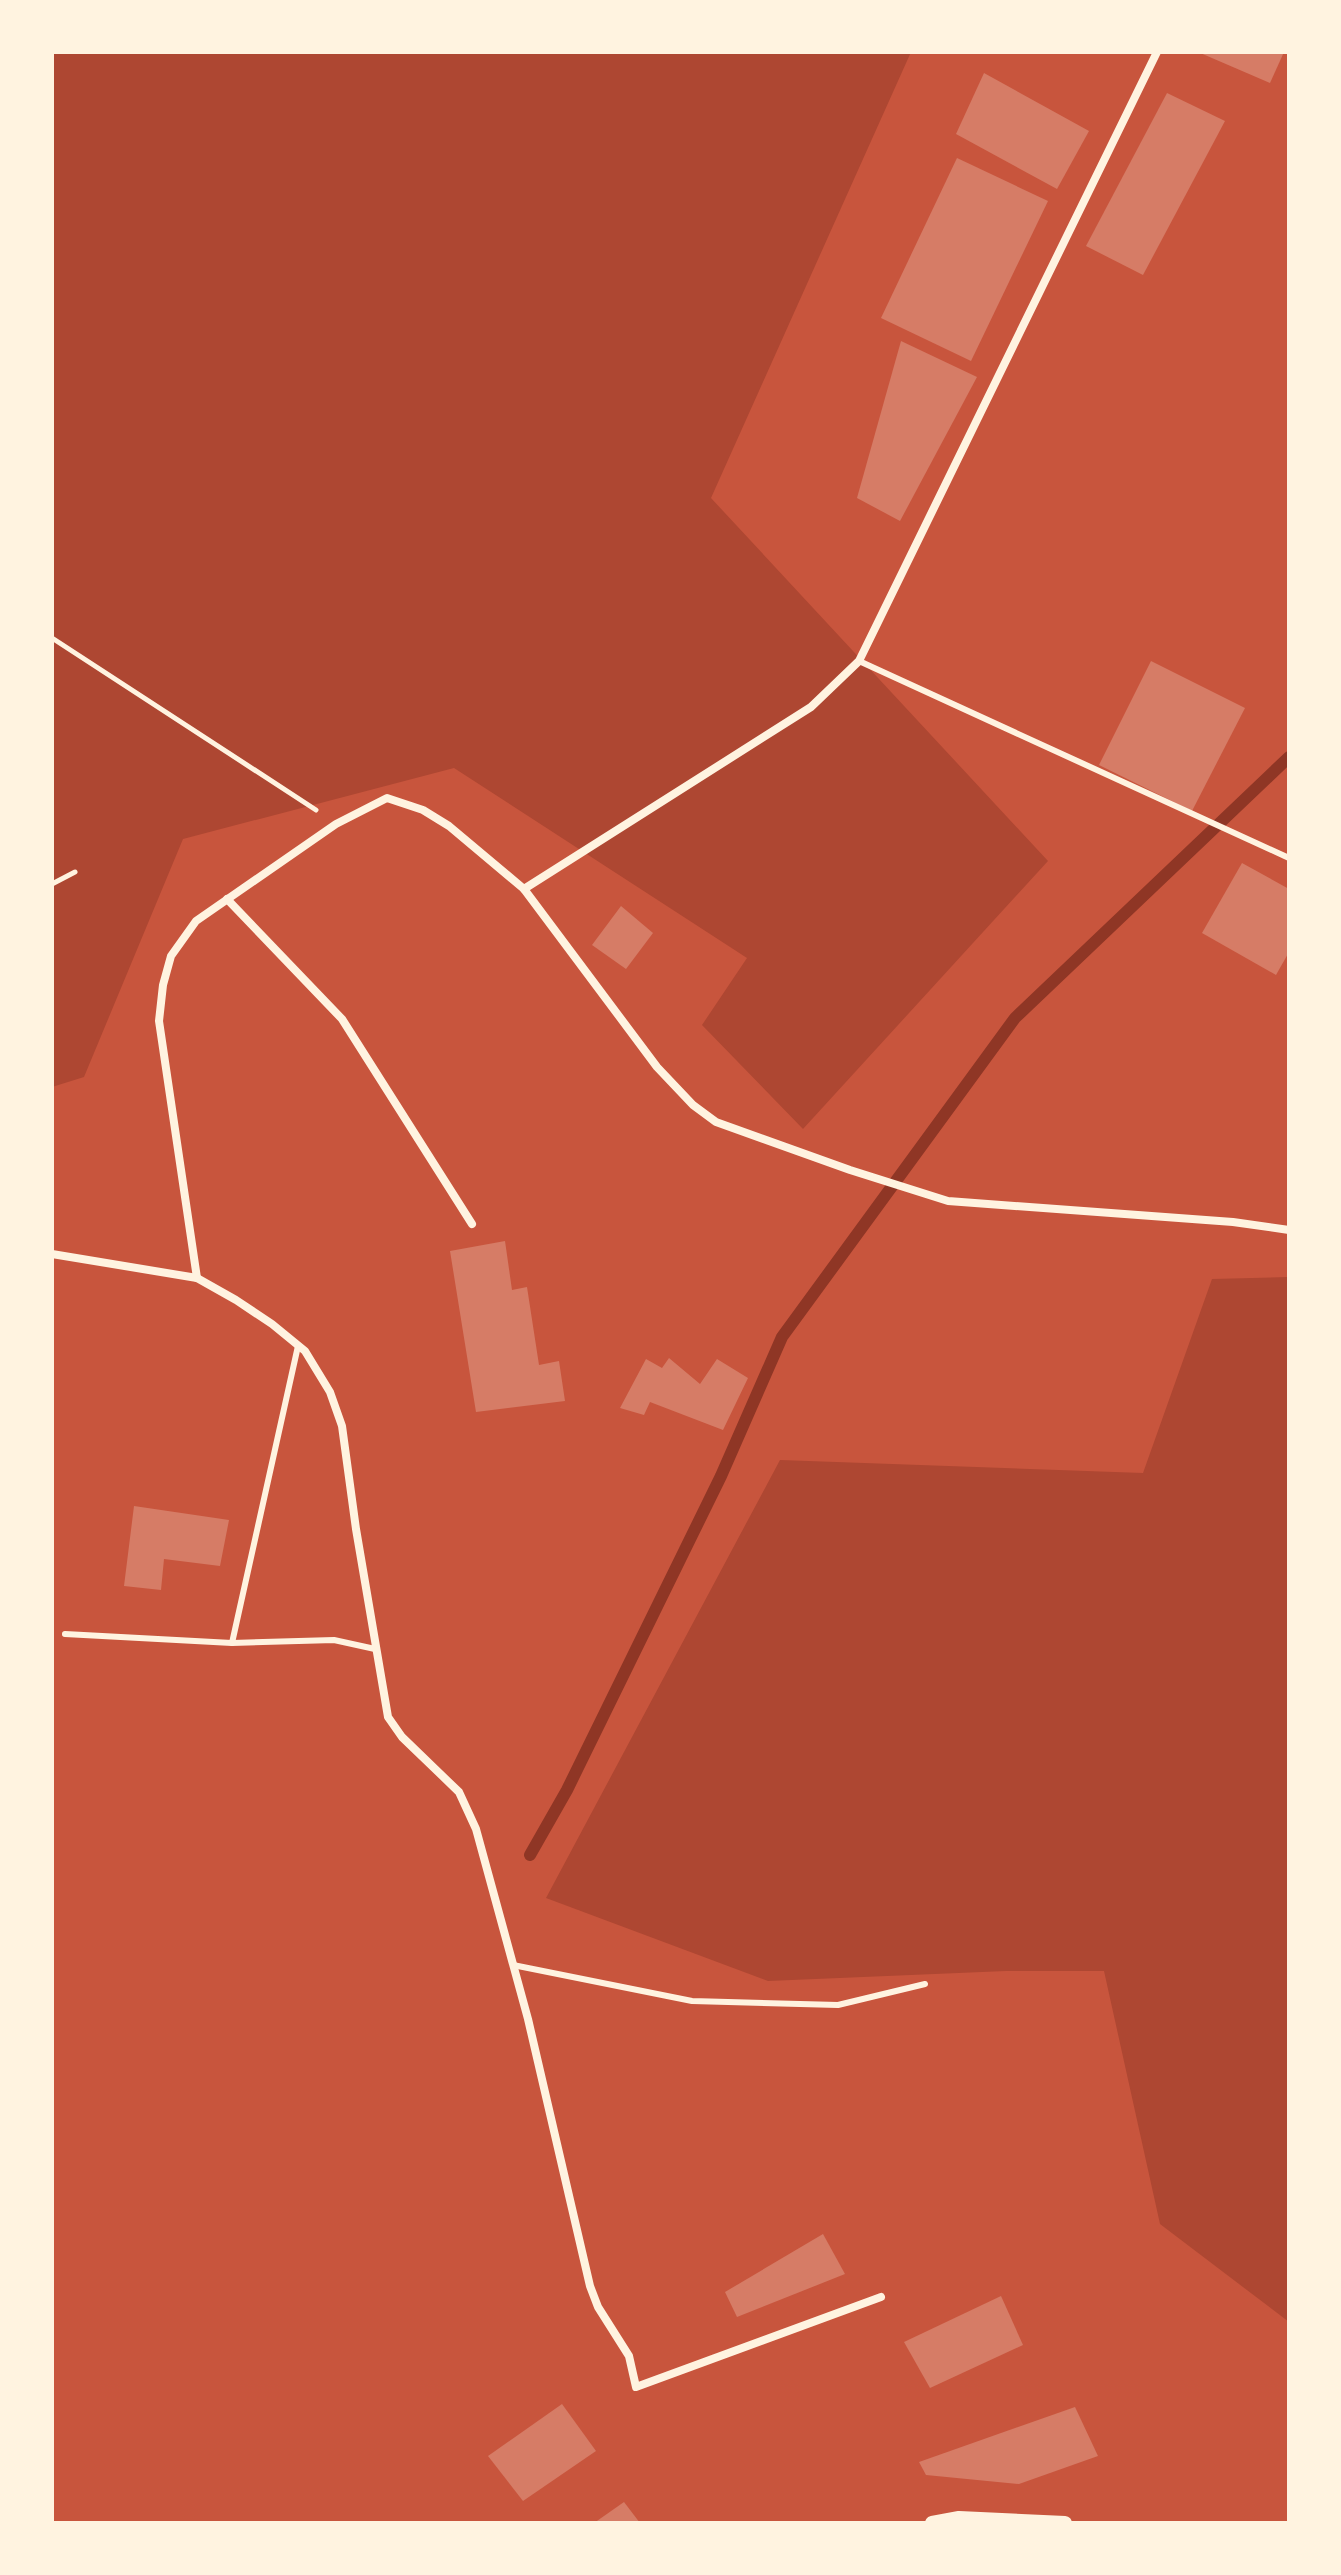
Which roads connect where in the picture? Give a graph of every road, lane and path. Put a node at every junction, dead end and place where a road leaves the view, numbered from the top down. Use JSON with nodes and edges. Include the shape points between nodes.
{"nodes":[{"id":1,"x":1157,"y":52,"type":"edge"},
{"id":2,"x":52,"y":638,"type":"edge"},
{"id":3,"x":859,"y":661,"type":"junction"},
{"id":4,"x":336,"y":824,"type":"junction"},
{"id":5,"x":1289,"y":858,"type":"edge"},
{"id":6,"x":75,"y":872,"type":"dead end"},
{"id":7,"x":52,"y":884,"type":"edge"},
{"id":8,"x":524,"y":889,"type":"junction"},
{"id":9,"x":227,"y":899,"type":"junction"},
{"id":10,"x":472,"y":1224,"type":"dead end"},
{"id":11,"x":1289,"y":1230,"type":"edge"},
{"id":12,"x":52,"y":1254,"type":"edge"},
{"id":13,"x":197,"y":1278,"type":"junction"},
{"id":14,"x":298,"y":1346,"type":"junction"},
{"id":15,"x":65,"y":1634,"type":"dead end"},
{"id":16,"x":232,"y":1643,"type":"junction"},
{"id":17,"x":375,"y":1649,"type":"junction"},
{"id":18,"x":513,"y":1965,"type":"junction"},
{"id":19,"x":925,"y":1984,"type":"dead end"},
{"id":20,"x":881,"y":2297,"type":"dead end"},
{"id":21,"x":932,"y":2523,"type":"edge"},
{"id":22,"x":1065,"y":2523,"type":"edge"}],
"edges":[{"from":1,"to":3,"type":"street"},
{"from":2,"to":4,"type":"path"},
{"from":3,"to":5,"type":"lane"},
{"from":3,"to":8,"type":"street","via":[[811,707]]},
{"from":4,"to":8,"type":"street","via":[[387,798],[423,810]]},
{"from":4,"to":9,"type":"street"},
{"from":6,"to":7,"type":"path"},
{"from":8,"to":11,"type":"street","via":[[657,1067],[716,1122],[948,1201]]},
{"from":9,"to":10,"type":"street","via":[[342,1019]]},
{"from":9,"to":13,"type":"street","via":[[196,921],[171,956],[159,1021]]},
{"from":12,"to":13,"type":"street"},
{"from":13,"to":14,"type":"street"},
{"from":14,"to":16,"type":"lane"},
{"from":14,"to":17,"type":"street","via":[[330,1392],[342,1426]]},
{"from":15,"to":16,"type":"lane"},
{"from":16,"to":17,"type":"lane","via":[[334,1640]]},
{"from":17,"to":18,"type":"street","via":[[388,1717],[459,1792],[476,1829]]},
{"from":18,"to":19,"type":"lane","via":[[692,2001],[838,2005]]},
{"from":18,"to":20,"type":"street","via":[[590,2286],[629,2356],[636,2387]]},
{"from":21,"to":22,"type":"street","via":[[959,2518]]}]}
